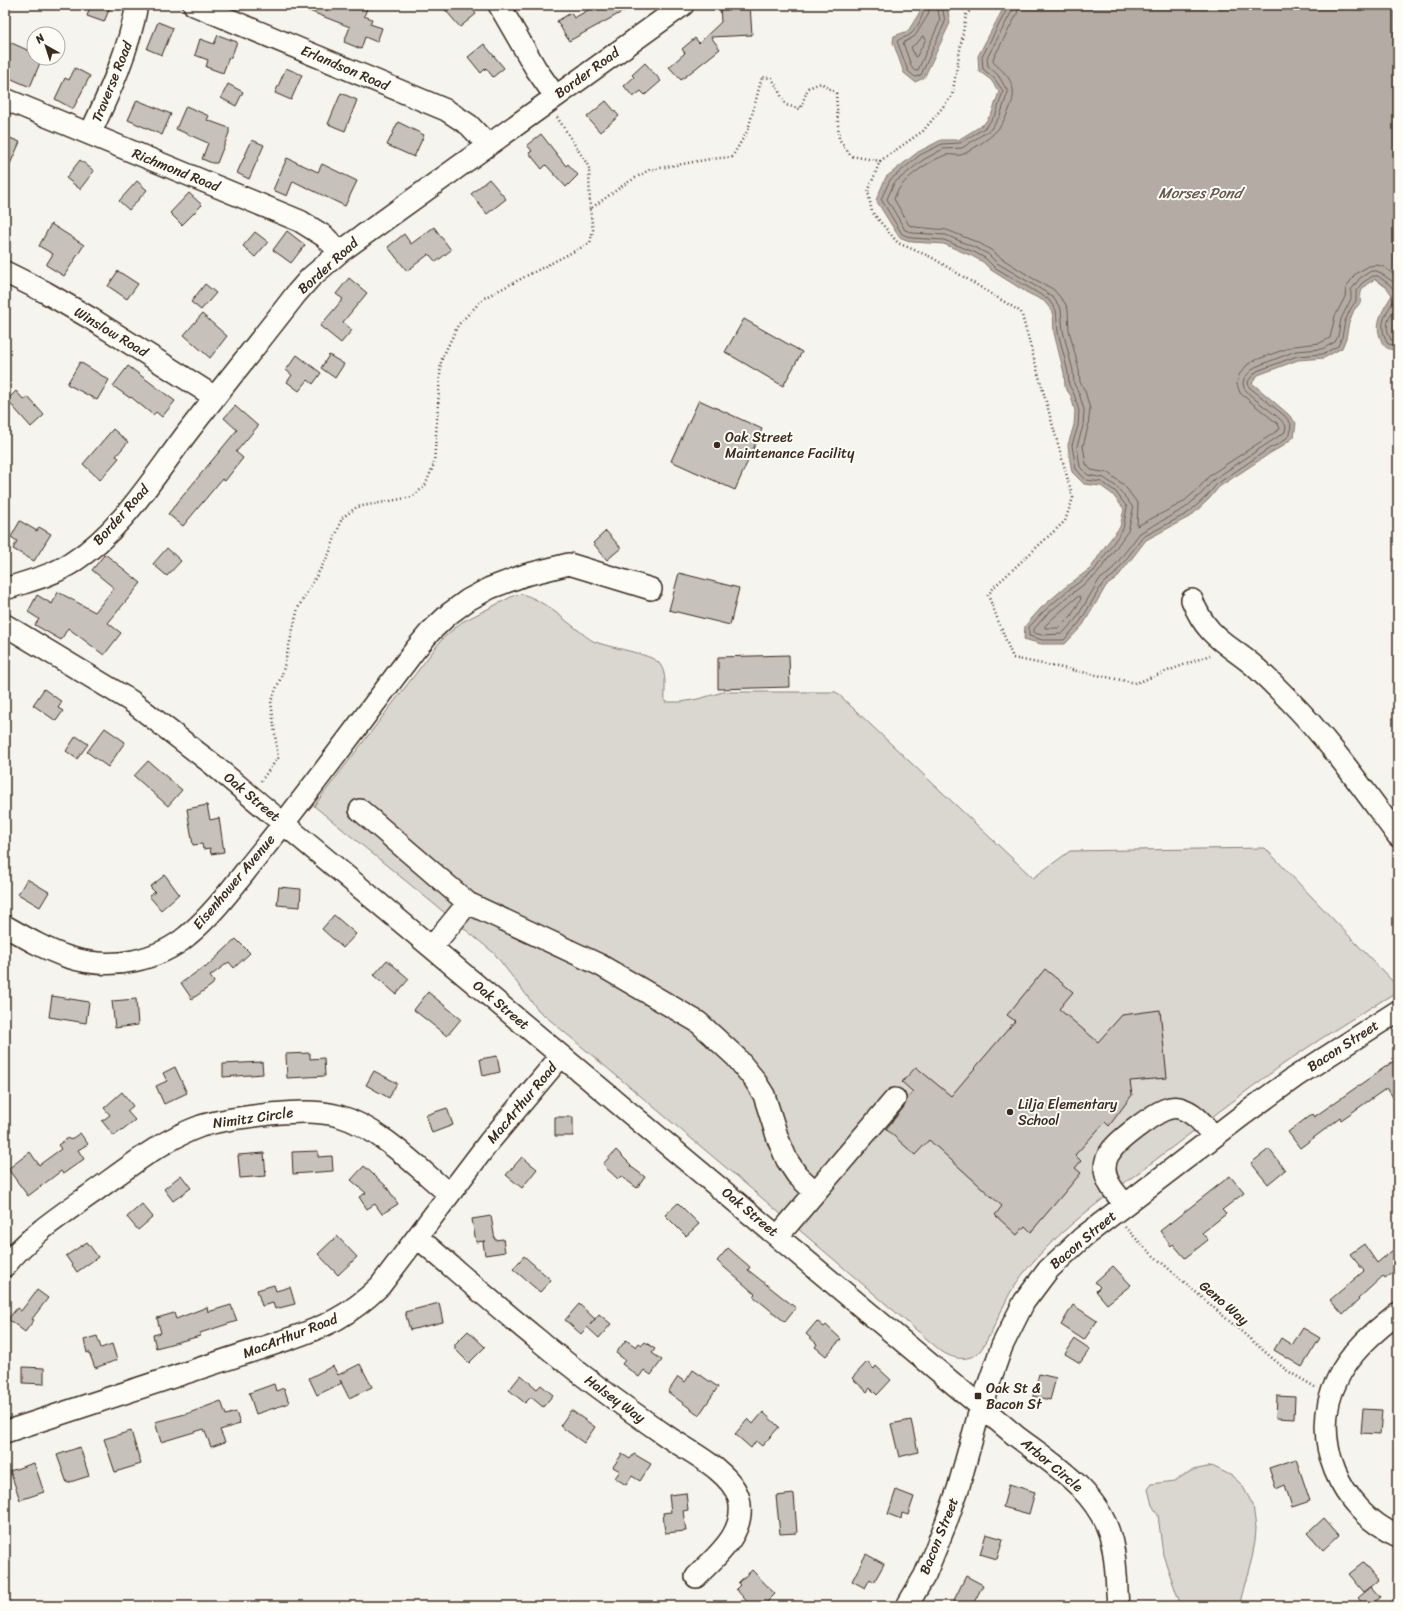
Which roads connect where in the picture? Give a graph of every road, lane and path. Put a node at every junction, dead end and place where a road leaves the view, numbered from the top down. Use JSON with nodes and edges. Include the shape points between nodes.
{"nodes":[{"id":1,"x":137,"y":5,"type":"edge"},
{"id":2,"x":194,"y":5,"type":"edge"},
{"id":3,"x":499,"y":5,"type":"edge"},
{"id":4,"x":975,"y":5,"type":"edge"},
{"id":5,"x":675,"y":7,"type":"edge"},
{"id":6,"x":5,"y":98,"type":"edge"},
{"id":7,"x":551,"y":99,"type":"junction"},
{"id":8,"x":90,"y":134,"type":"junction"},
{"id":9,"x":488,"y":145,"type":"junction"},
{"id":10,"x":880,"y":161,"type":"junction"},
{"id":11,"x":590,"y":209,"type":"junction"},
{"id":12,"x":340,"y":252,"type":"junction"},
{"id":13,"x":5,"y":272,"type":"edge"},
{"id":14,"x":215,"y":397,"type":"junction"},
{"id":15,"x":5,"y":588,"type":"edge"},
{"id":16,"x":651,"y":589,"type":"dead end"},
{"id":17,"x":1192,"y":600,"type":"dead end"},
{"id":18,"x":5,"y":624,"type":"edge"},
{"id":19,"x":1215,"y":656,"type":"dead end"},
{"id":20,"x":250,"y":796,"type":"junction"},
{"id":21,"x":360,"y":810,"type":"dead end"},
{"id":22,"x":284,"y":824,"type":"junction"},
{"id":23,"x":1398,"y":836,"type":"edge"},
{"id":24,"x":468,"y":903,"type":"junction"},
{"id":25,"x":5,"y":926,"type":"edge"},
{"id":26,"x":432,"y":947,"type":"junction"},
{"id":27,"x":1398,"y":1011,"type":"edge"},
{"id":28,"x":561,"y":1056,"type":"junction"},
{"id":29,"x":895,"y":1099,"type":"dead end"},
{"id":30,"x":1214,"y":1137,"type":"junction"},
{"id":31,"x":815,"y":1192,"type":"junction"},
{"id":32,"x":449,"y":1194,"type":"junction"},
{"id":33,"x":1119,"y":1209,"type":"junction"},
{"id":34,"x":417,"y":1236,"type":"junction"},
{"id":35,"x":778,"y":1236,"type":"junction"},
{"id":36,"x":5,"y":1266,"type":"edge"},
{"id":37,"x":1398,"y":1313,"type":"edge"},
{"id":38,"x":1331,"y":1397,"type":"junction"},
{"id":39,"x":981,"y":1406,"type":"junction"},
{"id":40,"x":5,"y":1432,"type":"edge"},
{"id":41,"x":1398,"y":1536,"type":"edge"},
{"id":42,"x":696,"y":1577,"type":"dead end"},
{"id":43,"x":907,"y":1606,"type":"edge"},
{"id":44,"x":1118,"y":1606,"type":"edge"}],
"edges":[{"from":1,"to":8,"type":"street","name":"Traverse Road","via":[[130,38],[119,70]]},
{"from":2,"to":9,"type":"street","name":"Erlandson Road","via":[[446,110],[469,125]]},
{"from":3,"to":7,"type":"street"},
{"from":4,"to":10,"type":"path","via":[[966,15],[952,96],[923,131]]},
{"from":5,"to":7,"type":"street","name":"Border Road"},
{"from":6,"to":8,"type":"street","name":"Richmond Road"},
{"from":7,"to":9,"type":"street","name":"Border Road"},
{"from":7,"to":11,"type":"path","via":[[589,167]]},
{"from":8,"to":12,"type":"street","name":"Richmond Road","via":[[300,221],[324,236]]},
{"from":9,"to":12,"type":"street","name":"Border Road"},
{"from":10,"to":11,"type":"path","via":[[851,156],[839,139],[836,93],[821,83],[808,88],[800,109],[786,105],[772,78],[762,77],[748,130],[732,157],[649,170]]},
{"from":10,"to":19,"type":"path","via":[[868,192],[872,212],[898,243],[931,257],[1021,312],[1073,498],[1065,521],[988,595],[1012,658],[1136,683],[1208,655]]},
{"from":11,"to":20,"type":"path","via":[[593,230],[590,243],[484,298],[458,325],[441,361],[434,464],[425,486],[412,497],[357,507],[342,518],[329,554],[298,608],[282,675],[272,700],[278,758]]},
{"from":12,"to":14,"type":"street","name":"Border Road","via":[[296,294]]},
{"from":13,"to":14,"type":"street","name":"Winslow Road","via":[[90,318]]},
{"from":14,"to":15,"type":"street","name":"Border Road","via":[[140,496],[92,547],[59,571]]},
{"from":16,"to":22,"type":"street","name":"Eisenhower Avenue","via":[[570,564],[525,575],[490,588],[468,600],[440,623],[415,650]]},
{"from":17,"to":23,"type":"street","via":[[1198,614],[1215,636],[1249,662],[1307,719]]},
{"from":18,"to":20,"type":"street","name":"Oak Street","via":[[131,701]]},
{"from":20,"to":22,"type":"street","name":"Oak Street"},
{"from":21,"to":24,"type":"street"},
{"from":22,"to":25,"type":"street","name":"Eisenhower Avenue","via":[[203,921],[187,937],[152,956],[112,964],[76,960],[58,955]]},
{"from":22,"to":26,"type":"street","name":"Oak Street"},
{"from":24,"to":26,"type":"street"},
{"from":24,"to":31,"type":"street","via":[[600,964],[698,1022],[736,1057],[754,1079],[764,1095],[787,1160],[797,1175]]},
{"from":26,"to":28,"type":"street","name":"Oak Street"},
{"from":27,"to":30,"type":"street","name":"Bacon Street","via":[[1295,1077]]},
{"from":28,"to":32,"type":"street","name":"MacArthur Road","via":[[507,1119]]},
{"from":28,"to":35,"type":"street","name":"Oak Street"},
{"from":29,"to":31,"type":"street"},
{"from":30,"to":33,"type":"street","name":"Bacon Street"},
{"from":30,"to":33,"type":"street","via":[[1196,1116],[1177,1107],[1157,1114],[1121,1140],[1106,1158],[1105,1169]]},
{"from":31,"to":35,"type":"street"},
{"from":32,"to":34,"type":"street","name":"MacArthur Road"},
{"from":32,"to":36,"type":"street","name":"Nimitz Circle","via":[[390,1144],[356,1122],[338,1116],[290,1112],[224,1120],[183,1133],[145,1156],[34,1235]]},
{"from":33,"to":38,"type":"path","name":"Geno Way","via":[[1147,1250],[1286,1370]]},
{"from":33,"to":39,"type":"street","name":"Bacon Street","via":[[1065,1253],[1035,1285],[1002,1346]]},
{"from":34,"to":40,"type":"street","name":"MacArthur Road","via":[[380,1286],[363,1302],[326,1325]]},
{"from":34,"to":42,"type":"street","name":"Halsey Way","via":[[531,1335],[638,1416],[710,1465],[734,1488],[741,1511],[739,1524],[734,1535]]},
{"from":35,"to":39,"type":"street","name":"Oak Street"},
{"from":37,"to":38,"type":"street","via":[[1358,1349],[1337,1380]]},
{"from":38,"to":41,"type":"street","via":[[1326,1430],[1329,1451],[1340,1483],[1361,1512]]},
{"from":39,"to":43,"type":"street","name":"Bacon Street","via":[[946,1523],[925,1575]]},
{"from":39,"to":44,"type":"street","name":"Arbor Circle","via":[[1074,1482],[1098,1509],[1111,1540]]}]}
